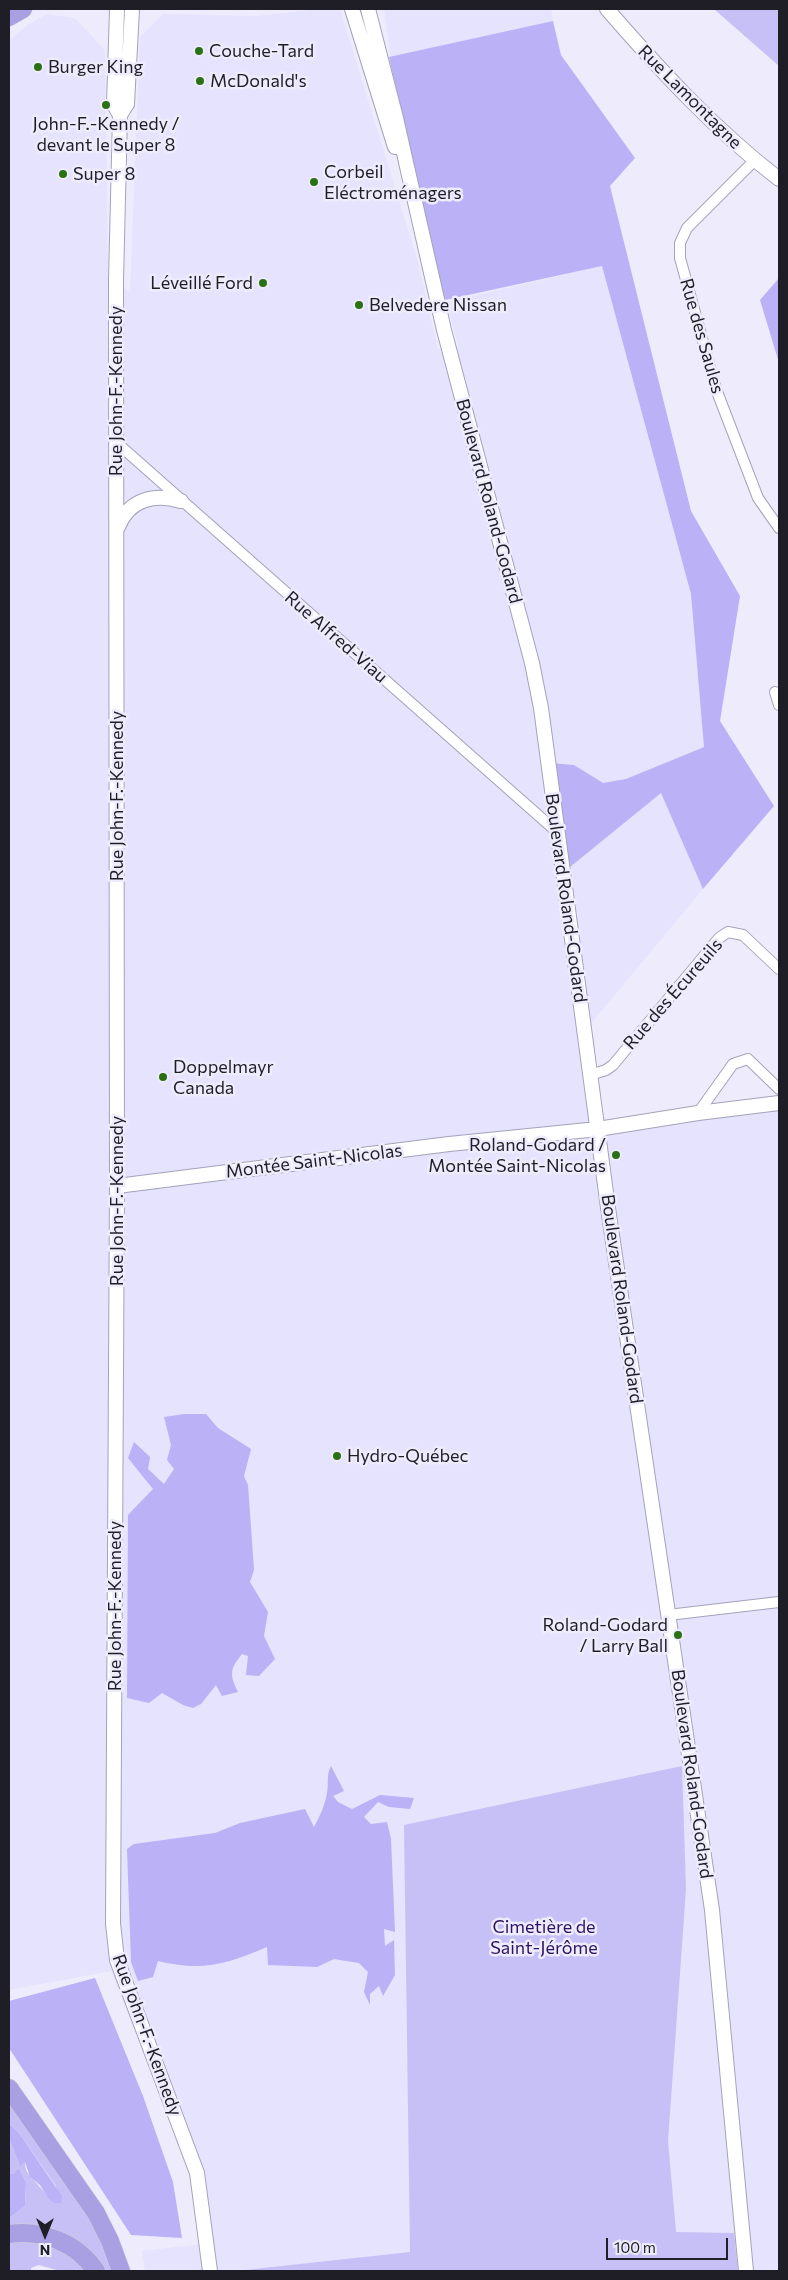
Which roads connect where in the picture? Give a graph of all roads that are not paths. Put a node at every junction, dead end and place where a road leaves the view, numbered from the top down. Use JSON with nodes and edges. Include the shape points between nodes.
{"nodes":[{"id":1,"x":24,"y":9,"type":"edge"},
{"id":2,"x":117,"y":9,"type":"edge"},
{"id":3,"x":132,"y":9,"type":"edge"},
{"id":4,"x":352,"y":9,"type":"edge"},
{"id":5,"x":368,"y":9,"type":"edge"},
{"id":6,"x":606,"y":9,"type":"edge"},
{"id":7,"x":9,"y":17,"type":"edge"},
{"id":8,"x":120,"y":115,"type":"junction"},
{"id":9,"x":755,"y":160,"type":"junction"},
{"id":10,"x":779,"y":179,"type":"edge"},
{"id":11,"x":411,"y":190,"type":"junction"},
{"id":12,"x":117,"y":443,"type":"junction"},
{"id":13,"x":181,"y":501,"type":"junction"},
{"id":14,"x":779,"y":528,"type":"edge"},
{"id":15,"x":117,"y":530,"type":"junction"},
{"id":16,"x":775,"y":692,"type":"dead end"},
{"id":17,"x":779,"y":705,"type":"edge"},
{"id":18,"x":556,"y":831,"type":"junction"},
{"id":19,"x":779,"y":970,"type":"edge"},
{"id":20,"x":590,"y":1075,"type":"junction"},
{"id":21,"x":779,"y":1089,"type":"edge"},
{"id":22,"x":779,"y":1103,"type":"edge"},
{"id":23,"x":698,"y":1113,"type":"junction"},
{"id":24,"x":598,"y":1129,"type":"junction"},
{"id":25,"x":118,"y":1186,"type":"junction"},
{"id":26,"x":779,"y":1602,"type":"edge"},
{"id":27,"x":668,"y":1615,"type":"junction"},
{"id":28,"x":9,"y":2088,"type":"edge"},
{"id":29,"x":9,"y":2234,"type":"edge"},
{"id":30,"x":96,"y":2271,"type":"edge"},
{"id":31,"x":121,"y":2271,"type":"edge"},
{"id":32,"x":210,"y":2271,"type":"edge"},
{"id":33,"x":746,"y":2271,"type":"edge"}],
"edges":[{"from":1,"to":7,"type":"highway"},
{"from":2,"to":8,"type":"street","name":"Rue John-F.-Kennedy","via":[[114,105]]},
{"from":3,"to":8,"type":"street","name":"Rue John-F.-Kennedy","via":[[127,104]]},
{"from":4,"to":11,"type":"street","name":"Boulevard Roland-Godard"},
{"from":5,"to":11,"type":"street","name":"Boulevard Roland-Godard"},
{"from":6,"to":9,"type":"street","name":"Rue Lamontagne","via":[[663,74]]},
{"from":8,"to":12,"type":"street","name":"Rue John-F.-Kennedy"},
{"from":9,"to":10,"type":"street","name":"Rue Lamontagne"},
{"from":9,"to":14,"type":"street","name":"Rue des Saules","via":[[687,228],[680,243],[680,258],[716,389],[758,498]]},
{"from":11,"to":18,"type":"street","name":"Boulevard Roland-Godard","via":[[444,330],[532,663],[541,708]]},
{"from":12,"to":13,"type":"street","name":"Rue Alfred-Viau"},
{"from":12,"to":15,"type":"street","name":"Rue John-F.-Kennedy"},
{"from":13,"to":15,"type":"street","via":[[159,497],[136,502]]},
{"from":13,"to":18,"type":"street","name":"Rue Alfred-Viau"},
{"from":15,"to":25,"type":"street","name":"Rue John-F.-Kennedy"},
{"from":16,"to":17,"type":"street"},
{"from":18,"to":20,"type":"street","name":"Boulevard Roland-Godard"},
{"from":19,"to":20,"type":"street","name":"Rue des Écureuils","via":[[743,935],[728,932],[719,938],[612,1065]]},
{"from":20,"to":24,"type":"street","name":"Boulevard Roland-Godard"},
{"from":21,"to":23,"type":"street","via":[[748,1059],[733,1064]]},
{"from":22,"to":23,"type":"street","name":"Montée Saint-Nicolas"},
{"from":23,"to":24,"type":"street","name":"Montée Saint-Nicolas"},
{"from":24,"to":25,"type":"street","name":"Montée Saint-Nicolas","via":[[449,1144]]},
{"from":24,"to":27,"type":"street","name":"Boulevard Roland-Godard"},
{"from":25,"to":32,"type":"street","name":"Rue John-F.-Kennedy","via":[[113,1923],[120,1969],[197,2173]]},
{"from":26,"to":27,"type":"street"},
{"from":27,"to":33,"type":"street","name":"Boulevard Roland-Godard","via":[[712,1910]]},
{"from":28,"to":31,"type":"highway","via":[[96,2213]]},
{"from":29,"to":30,"type":"highway","via":[[33,2233],[58,2240],[82,2255]]}]}
